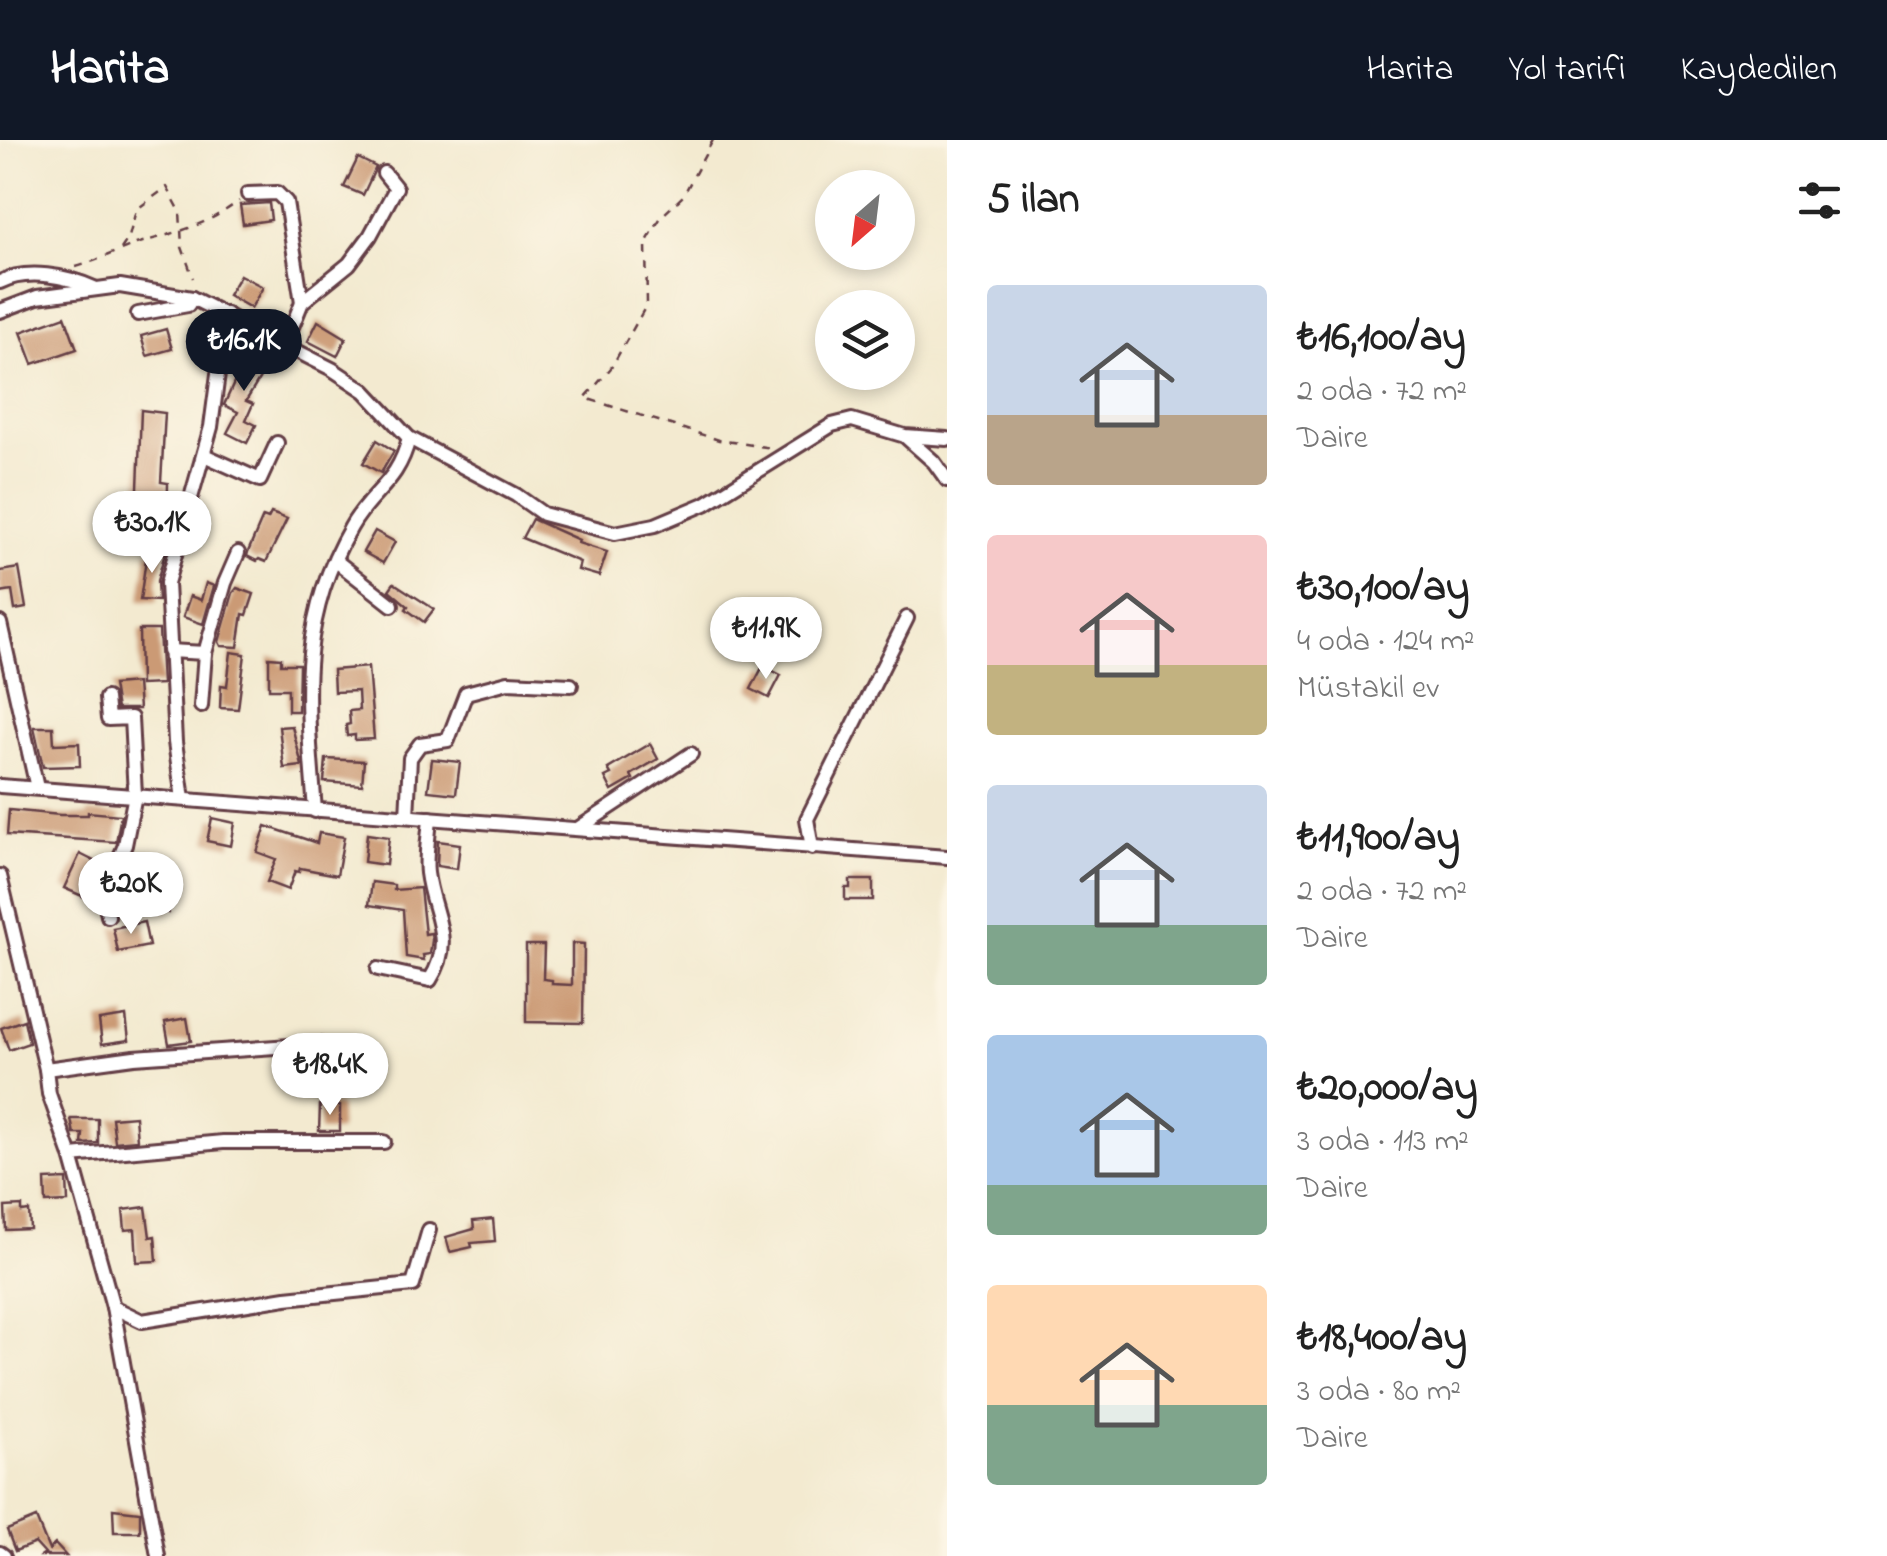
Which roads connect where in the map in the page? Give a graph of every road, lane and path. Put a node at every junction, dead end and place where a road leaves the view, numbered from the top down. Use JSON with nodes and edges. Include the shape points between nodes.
{"nodes":[{"id":1,"x":713,"y":140,"type":"edge"},
{"id":2,"x":384,"y":173,"type":"dead end"},
{"id":3,"x":248,"y":194,"type":"joint"},
{"id":4,"x":180,"y":232,"type":"junction"},
{"id":5,"x":120,"y":251,"type":"junction"},
{"id":6,"x":296,"y":274,"type":"junction"},
{"id":7,"x":53,"y":277,"type":"junction"},
{"id":8,"x":192,"y":278,"type":"dead end"},
{"id":9,"x":0,"y":282,"type":"edge"},
{"id":10,"x":96,"y":289,"type":"junction"},
{"id":11,"x":321,"y":289,"type":"junction"},
{"id":12,"x":192,"y":298,"type":"junction"},
{"id":13,"x":302,"y":302,"type":"junction"},
{"id":14,"x":0,"y":311,"type":"edge"},
{"id":15,"x":138,"y":314,"type":"dead end"},
{"id":16,"x":226,"y":314,"type":"junction"},
{"id":17,"x":286,"y":344,"type":"junction"},
{"id":18,"x":906,"y":436,"type":"junction"},
{"id":19,"x":409,"y":438,"type":"junction"},
{"id":20,"x":947,"y":440,"type":"edge"},
{"id":21,"x":277,"y":443,"type":"dead end"},
{"id":22,"x":788,"y":451,"type":"junction"},
{"id":23,"x":204,"y":456,"type":"junction"},
{"id":24,"x":947,"y":480,"type":"edge"},
{"id":25,"x":238,"y":553,"type":"dead end"},
{"id":26,"x":336,"y":562,"type":"junction"},
{"id":27,"x":392,"y":605,"type":"dead end"},
{"id":28,"x":906,"y":618,"type":"dead end"},
{"id":29,"x":0,"y":623,"type":"edge"},
{"id":30,"x":169,"y":651,"type":"junction"},
{"id":31,"x":205,"y":652,"type":"junction"},
{"id":32,"x":571,"y":686,"type":"dead end"},
{"id":33,"x":106,"y":698,"type":"dead end"},
{"id":34,"x":201,"y":706,"type":"dead end"},
{"id":35,"x":691,"y":754,"type":"dead end"},
{"id":36,"x":0,"y":786,"type":"edge"},
{"id":37,"x":37,"y":788,"type":"junction"},
{"id":38,"x":135,"y":795,"type":"junction"},
{"id":39,"x":183,"y":799,"type":"junction"},
{"id":40,"x":314,"y":811,"type":"junction"},
{"id":41,"x":407,"y":816,"type":"junction"},
{"id":42,"x":430,"y":818,"type":"junction"},
{"id":43,"x":579,"y":828,"type":"junction"},
{"id":44,"x":812,"y":848,"type":"junction"},
{"id":45,"x":947,"y":857,"type":"edge"},
{"id":46,"x":0,"y":876,"type":"edge"},
{"id":47,"x":108,"y":916,"type":"dead end"},
{"id":48,"x":378,"y":970,"type":"dead end"},
{"id":49,"x":319,"y":1044,"type":"dead end"},
{"id":50,"x":46,"y":1069,"type":"junction"},
{"id":51,"x":384,"y":1142,"type":"dead end"},
{"id":52,"x":71,"y":1156,"type":"junction"},
{"id":53,"x":429,"y":1230,"type":"dead end"},
{"id":54,"x":113,"y":1307,"type":"junction"},
{"id":55,"x":158,"y":1556,"type":"edge"}],
"edges":[{"from":1,"to":22,"type":"path","via":[[683,196],[646,243],[646,304],[611,368],[585,398],[720,440]]},
{"from":2,"to":11,"type":"street","via":[[396,188],[370,236]]},
{"from":3,"to":4,"type":"path","via":[[214,219]]},
{"from":3,"to":6,"type":"street","via":[[277,193],[286,202]]},
{"from":4,"to":5,"type":"path"},
{"from":4,"to":5,"type":"path","via":[[180,212],[167,187],[136,210]]},
{"from":4,"to":8,"type":"path"},
{"from":5,"to":7,"type":"path"},
{"from":6,"to":11,"type":"street"},
{"from":6,"to":13,"type":"street"},
{"from":7,"to":9,"type":"street","via":[[13,275]]},
{"from":7,"to":10,"type":"street"},
{"from":10,"to":12,"type":"street","via":[[120,286]]},
{"from":10,"to":14,"type":"street"},
{"from":11,"to":13,"type":"street"},
{"from":12,"to":15,"type":"street","via":[[188,305]]},
{"from":12,"to":16,"type":"street"},
{"from":13,"to":17,"type":"street"},
{"from":16,"to":17,"type":"street"},
{"from":16,"to":23,"type":"street"},
{"from":17,"to":19,"type":"street","via":[[365,391]]},
{"from":18,"to":20,"type":"street"},
{"from":18,"to":22,"type":"street","via":[[852,420]]},
{"from":18,"to":24,"type":"street"},
{"from":19,"to":22,"type":"street","via":[[543,514],[615,533],[704,504]]},
{"from":19,"to":26,"type":"street","via":[[403,464],[352,525]]},
{"from":21,"to":23,"type":"street","via":[[260,480]]},
{"from":23,"to":30,"type":"street","via":[[166,583]]},
{"from":25,"to":31,"type":"street"},
{"from":26,"to":27,"type":"street"},
{"from":26,"to":40,"type":"street","via":[[314,610],[305,687]]},
{"from":28,"to":44,"type":"street","via":[[807,819]]},
{"from":29,"to":37,"type":"street"},
{"from":30,"to":31,"type":"street"},
{"from":30,"to":39,"type":"street"},
{"from":31,"to":34,"type":"street"},
{"from":32,"to":41,"type":"street","via":[[508,682],[466,694],[448,740],[420,744],[410,758]]},
{"from":33,"to":38,"type":"street","via":[[108,718],[131,718]]},
{"from":35,"to":43,"type":"street"},
{"from":36,"to":37,"type":"street"},
{"from":37,"to":38,"type":"street"},
{"from":38,"to":39,"type":"street"},
{"from":38,"to":47,"type":"street","via":[[125,845],[104,894]]},
{"from":39,"to":40,"type":"street"},
{"from":40,"to":41,"type":"street"},
{"from":41,"to":42,"type":"street"},
{"from":42,"to":43,"type":"street"},
{"from":42,"to":48,"type":"street","via":[[427,872],[444,938],[436,972],[430,980]]},
{"from":43,"to":44,"type":"street"},
{"from":44,"to":45,"type":"street"},
{"from":46,"to":50,"type":"street"},
{"from":49,"to":50,"type":"street"},
{"from":50,"to":52,"type":"street"},
{"from":51,"to":52,"type":"street","via":[[223,1142]]},
{"from":52,"to":54,"type":"street"},
{"from":53,"to":54,"type":"street","via":[[413,1286],[142,1321]]},
{"from":54,"to":55,"type":"street"}]}
